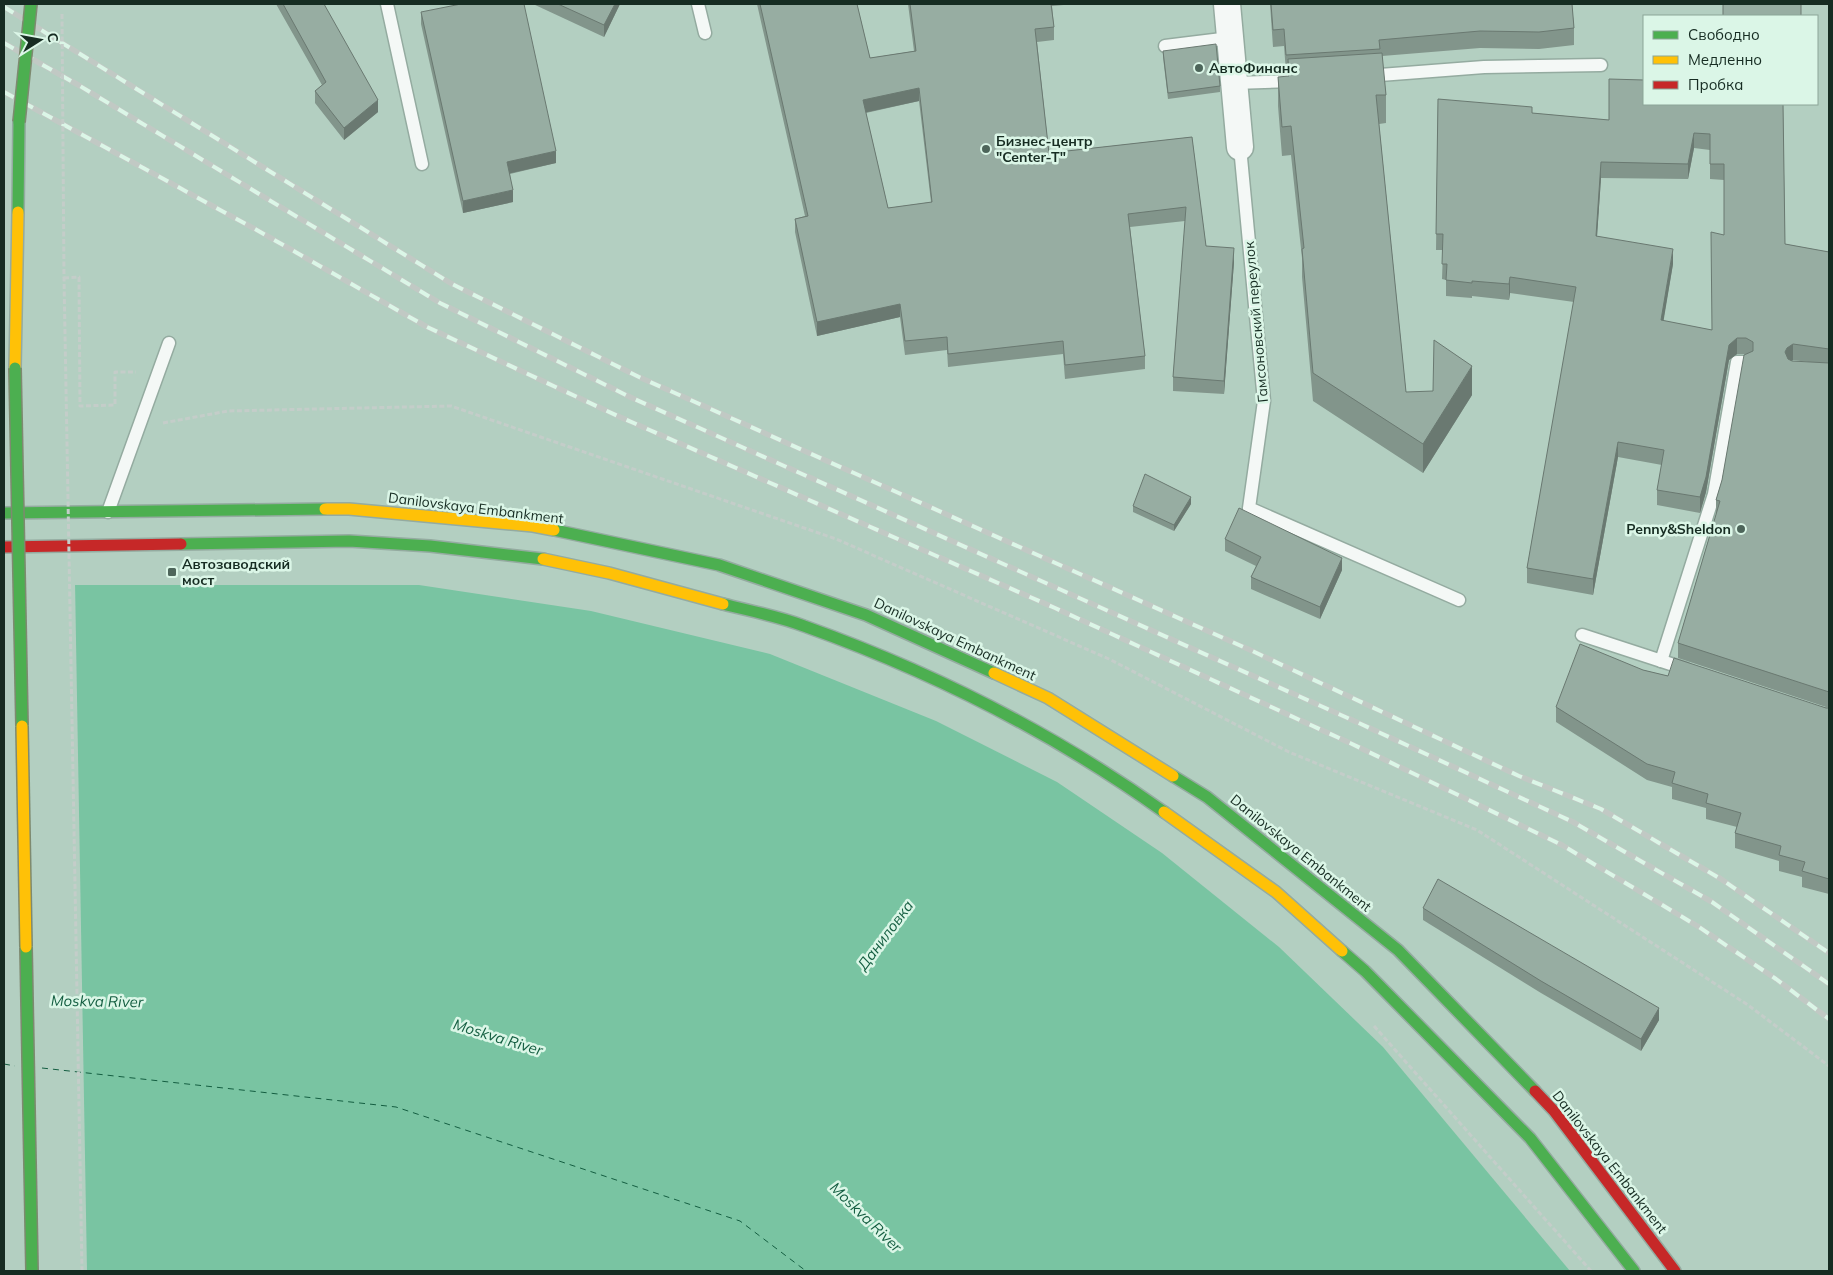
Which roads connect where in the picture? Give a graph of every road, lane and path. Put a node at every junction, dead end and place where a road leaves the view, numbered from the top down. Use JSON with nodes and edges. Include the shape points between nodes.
{"nodes":[{"id":1,"x":31,"y":4,"type":"edge"},
{"id":2,"x":386,"y":4,"type":"edge"},
{"id":3,"x":698,"y":4,"type":"edge"},
{"id":4,"x":1227,"y":4,"type":"edge"},
{"id":5,"x":62,"y":13,"type":"dead end"},
{"id":6,"x":705,"y":32,"type":"dead end"},
{"id":7,"x":16,"y":33,"type":"dead end"},
{"id":8,"x":1230,"y":38,"type":"junction"},
{"id":9,"x":1165,"y":46,"type":"dead end"},
{"id":10,"x":1601,"y":65,"type":"dead end"},
{"id":11,"x":1356,"y":76,"type":"edge"},
{"id":12,"x":1307,"y":80,"type":"edge"},
{"id":13,"x":1234,"y":83,"type":"junction"},
{"id":14,"x":19,"y":122,"type":"junction"},
{"id":15,"x":1240,"y":147,"type":"joint"},
{"id":16,"x":422,"y":164,"type":"dead end"},
{"id":17,"x":64,"y":278,"type":"junction"},
{"id":18,"x":169,"y":343,"type":"dead end"},
{"id":19,"x":1746,"y":362,"type":"edge"},
{"id":20,"x":115,"y":372,"type":"dead end"},
{"id":21,"x":108,"y":512,"type":"junction"},
{"id":22,"x":4,"y":513,"type":"edge"},
{"id":23,"x":4,"y":547,"type":"edge"},
{"id":24,"x":63,"y":572,"type":"dead end"},
{"id":25,"x":73,"y":572,"type":"dead end"},
{"id":26,"x":1459,"y":600,"type":"dead end"},
{"id":27,"x":1582,"y":635,"type":"dead end"},
{"id":28,"x":1661,"y":661,"type":"junction"},
{"id":29,"x":1698,"y":673,"type":"edge"},
{"id":30,"x":1368,"y":1020,"type":"dead end"},
{"id":31,"x":32,"y":1271,"type":"edge"},
{"id":32,"x":82,"y":1271,"type":"edge"},
{"id":33,"x":1591,"y":1271,"type":"edge"},
{"id":34,"x":1634,"y":1271,"type":"edge"},
{"id":35,"x":1675,"y":1271,"type":"edge"}],
"edges":[{"from":1,"to":14,"type":"main road","bridge":true},
{"from":2,"to":16,"type":"lane"},
{"from":3,"to":6,"type":"lane"},
{"from":4,"to":8,"type":"street"},
{"from":5,"to":17,"type":"path","bridge":true},
{"from":7,"to":14,"type":"main road","bridge":true},
{"from":8,"to":9,"type":"lane"},
{"from":8,"to":13,"type":"street"},
{"from":10,"to":11,"type":"lane","via":[[1484,67]]},
{"from":12,"to":13,"type":"lane"},
{"from":13,"to":15,"type":"street"},
{"from":14,"to":31,"type":"main road","bridge":true,"via":[[15,368]]},
{"from":15,"to":26,"type":"lane","name":"Гамсоновский переулок","via":[[1264,401],[1249,508]]},
{"from":17,"to":20,"type":"path","via":[[79,277],[80,406],[115,405]]},
{"from":17,"to":32,"type":"path","bridge":true},
{"from":18,"to":21,"type":"lane"},
{"from":19,"to":28,"type":"lane","via":[[1737,362],[1714,494]]},
{"from":21,"to":22,"type":"main road","name":"Danilovskaya Embankment"},
{"from":21,"to":35,"type":"main road","name":"Danilovskaya Embankment","via":[[349,509],[533,526],[719,564],[866,615],[1048,698],[1207,797],[1398,950],[1554,1110]]},
{"from":23,"to":34,"type":"main road","via":[[349,541],[522,556],[609,573],[802,626],[856,646],[977,700],[1115,777],[1276,892],[1365,970],[1530,1138]]},
{"from":24,"to":25,"type":"path"},
{"from":27,"to":28,"type":"lane"},
{"from":28,"to":29,"type":"lane"},
{"from":30,"to":33,"type":"path"}]}
